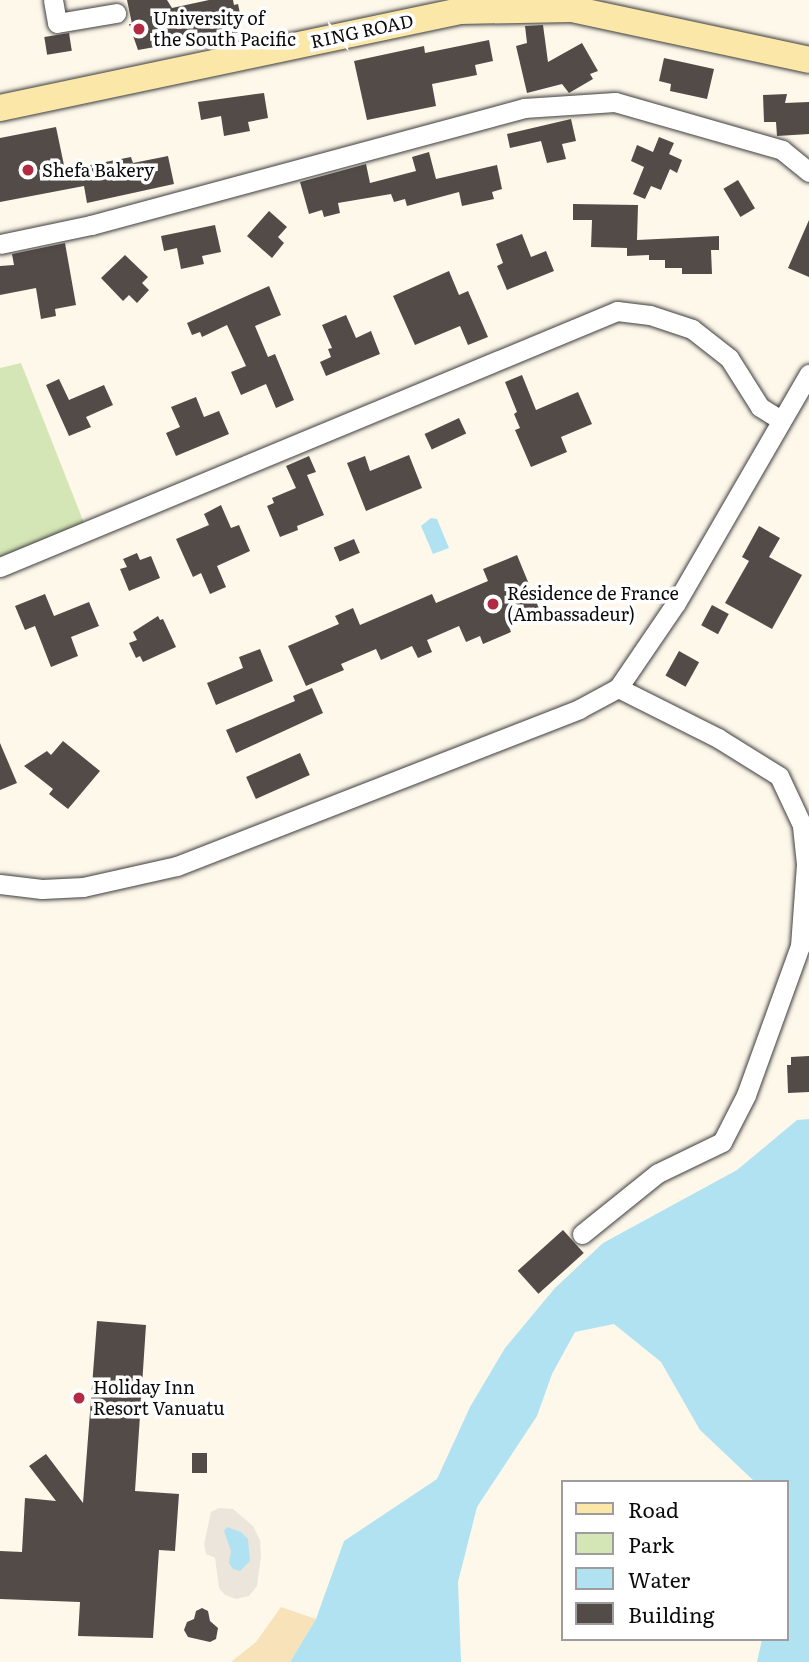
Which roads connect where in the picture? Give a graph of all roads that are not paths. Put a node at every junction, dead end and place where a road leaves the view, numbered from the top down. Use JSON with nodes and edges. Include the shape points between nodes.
{"nodes":[{"id":1,"x":53,"y":0,"type":"edge"},
{"id":2,"x":465,"y":6,"type":"edge"},
{"id":3,"x":116,"y":13,"type":"dead end"},
{"id":4,"x":809,"y":60,"type":"edge"},
{"id":5,"x":0,"y":107,"type":"edge"},
{"id":6,"x":809,"y":172,"type":"edge"},
{"id":7,"x":0,"y":244,"type":"edge"},
{"id":8,"x":809,"y":374,"type":"edge"},
{"id":9,"x":782,"y":420,"type":"junction"},
{"id":10,"x":0,"y":567,"type":"edge"},
{"id":11,"x":618,"y":688,"type":"junction"},
{"id":12,"x":0,"y":884,"type":"edge"},
{"id":13,"x":804,"y":946,"type":"edge"},
{"id":14,"x":582,"y":1234,"type":"dead end"}],
"edges":[{"from":1,"to":3,"type":"street","via":[[57,23]]},
{"from":2,"to":4,"type":"main road","name":"RING ROAD","via":[[572,9]]},
{"from":2,"to":5,"type":"main road","name":"RING ROAD"},
{"from":6,"to":7,"type":"street","via":[[782,150],[615,102],[524,108],[91,225]]},
{"from":8,"to":9,"type":"street"},
{"from":9,"to":10,"type":"street","via":[[760,407],[729,358],[692,329],[650,315],[617,311]]},
{"from":9,"to":11,"type":"street","via":[[676,603]]},
{"from":11,"to":12,"type":"street","via":[[579,709],[177,866],[83,887]]},
{"from":11,"to":13,"type":"street","via":[[718,737],[779,776],[802,825]]},
{"from":13,"to":14,"type":"street","via":[[746,1095],[722,1142],[658,1173]]}]}
